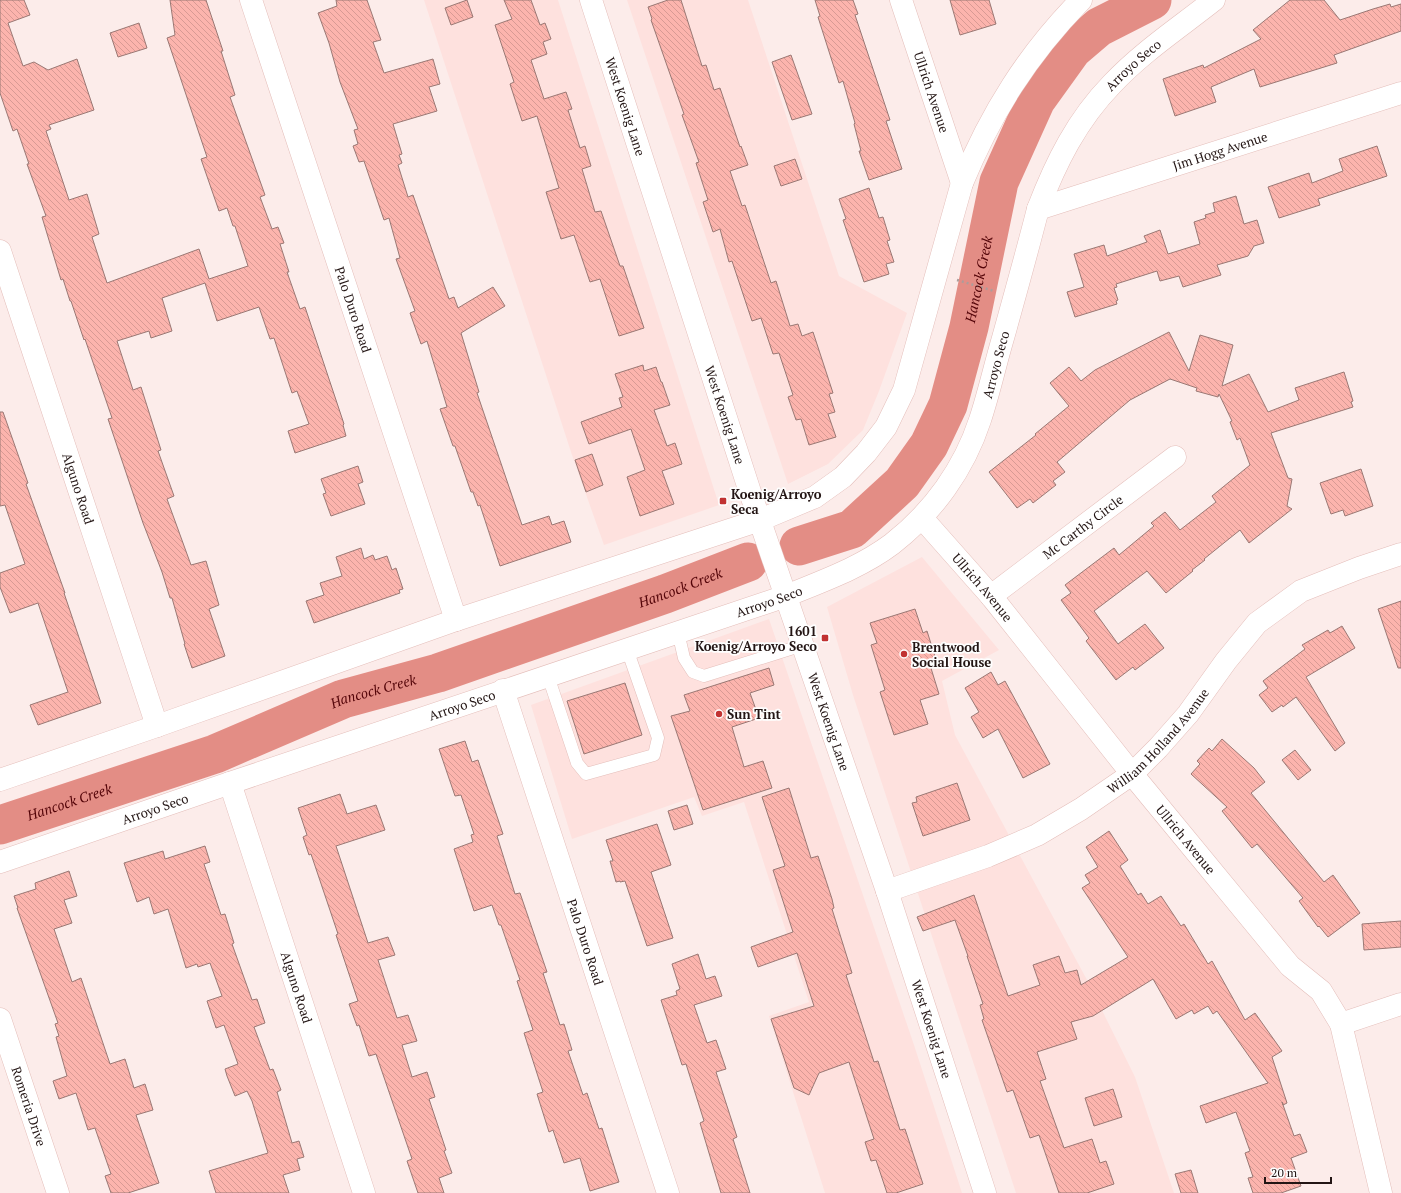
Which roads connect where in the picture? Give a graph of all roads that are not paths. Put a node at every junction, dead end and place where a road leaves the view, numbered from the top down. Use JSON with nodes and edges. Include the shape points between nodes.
{"nodes":[{"id":1,"x":251,"y":0,"type":"edge"},
{"id":2,"x":591,"y":0,"type":"edge"},
{"id":3,"x":901,"y":0,"type":"edge"},
{"id":4,"x":1081,"y":0,"type":"edge"},
{"id":5,"x":1214,"y":0,"type":"edge"},
{"id":6,"x":1401,"y":93,"type":"edge"},
{"id":7,"x":962,"y":183,"type":"junction"},
{"id":8,"x":1038,"y":209,"type":"junction"},
{"id":9,"x":0,"y":251,"type":"edge"},
{"id":10,"x":1175,"y":457,"type":"dead end"},
{"id":11,"x":922,"y":518,"type":"junction"},
{"id":12,"x":760,"y":520,"type":"junction"},
{"id":13,"x":1401,"y":554,"type":"edge"},
{"id":14,"x":786,"y":596,"type":"junction"},
{"id":15,"x":991,"y":596,"type":"junction"},
{"id":16,"x":456,"y":620,"type":"junction"},
{"id":17,"x":678,"y":632,"type":"junction"},
{"id":18,"x":803,"y":645,"type":"junction"},
{"id":19,"x":627,"y":649,"type":"junction"},
{"id":20,"x":548,"y":676,"type":"junction"},
{"id":21,"x":503,"y":690,"type":"junction"},
{"id":22,"x":157,"y":726,"type":"junction"},
{"id":23,"x":1132,"y":774,"type":"junction"},
{"id":24,"x":0,"y":780,"type":"edge"},
{"id":25,"x":230,"y":782,"type":"junction"},
{"id":26,"x":0,"y":862,"type":"edge"},
{"id":27,"x":887,"y":891,"type":"junction"},
{"id":28,"x":1401,"y":1004,"type":"edge"},
{"id":29,"x":0,"y":1019,"type":"edge"},
{"id":30,"x":1341,"y":1024,"type":"junction"},
{"id":31,"x":58,"y":1193,"type":"edge"},
{"id":32,"x":364,"y":1193,"type":"edge"},
{"id":33,"x":668,"y":1193,"type":"edge"},
{"id":34,"x":985,"y":1193,"type":"edge"},
{"id":35,"x":1381,"y":1193,"type":"edge"}],
"edges":[{"from":1,"to":16,"type":"street","name":"Palo Duro Road"},
{"from":2,"to":12,"type":"street","name":"West Koenig Lane"},
{"from":3,"to":7,"type":"street","name":"Ullrich Avenue"},
{"from":4,"to":7,"type":"street","via":[[1038,49],[1006,95],[979,144]]},
{"from":5,"to":8,"type":"street","name":"Arroyo Seco","via":[[1138,59],[1094,104],[1057,161]]},
{"from":6,"to":8,"type":"street","name":"Jim Hogg Avenue"},
{"from":7,"to":12,"type":"street","via":[[904,390],[886,427],[866,453],[842,477],[815,497]]},
{"from":8,"to":11,"type":"street","name":"Arroyo Seco","via":[[980,420],[964,459],[943,492]]},
{"from":9,"to":22,"type":"street","name":"Alguno Road"},
{"from":10,"to":15,"type":"street","name":"Mc Carthy Circle"},
{"from":11,"to":14,"type":"street","name":"Arroyo Seco","via":[[891,544],[862,563]]},
{"from":11,"to":15,"type":"street","name":"Ullrich Avenue"},
{"from":12,"to":14,"type":"street","name":"West Koenig Lane"},
{"from":12,"to":16,"type":"street"},
{"from":13,"to":23,"type":"street","name":"William Holland Avenue","via":[[1301,591],[1257,623],[1188,714]]},
{"from":14,"to":17,"type":"street","name":"Arroyo Seco"},
{"from":14,"to":18,"type":"street","name":"West Koenig Lane"},
{"from":15,"to":23,"type":"street","name":"Ullrich Avenue"},
{"from":16,"to":22,"type":"street"},
{"from":17,"to":18,"type":"lane","via":[[684,658],[693,672],[704,676]]},
{"from":17,"to":19,"type":"street","name":"Arroyo Seco"},
{"from":18,"to":27,"type":"street","name":"West Koenig Lane"},
{"from":19,"to":20,"type":"street","name":"Arroyo Seco"},
{"from":19,"to":20,"type":"lane","via":[[658,738],[654,755],[586,774],[577,763]]},
{"from":20,"to":21,"type":"street","name":"Arroyo Seco"},
{"from":21,"to":25,"type":"street","name":"Arroyo Seco"},
{"from":21,"to":33,"type":"street","name":"Palo Duro Road"},
{"from":22,"to":24,"type":"street"},
{"from":23,"to":27,"type":"street","name":"William Holland Avenue","via":[[1037,836]]},
{"from":23,"to":30,"type":"street","name":"Ullrich Avenue","via":[[1290,966],[1321,991]]},
{"from":25,"to":26,"type":"street","name":"Arroyo Seco"},
{"from":25,"to":32,"type":"street","name":"Alguno Road"},
{"from":27,"to":34,"type":"street","name":"West Koenig Lane"},
{"from":28,"to":30,"type":"street"},
{"from":29,"to":31,"type":"street","name":"Romeria Drive"},
{"from":30,"to":35,"type":"street","name":"Ullrich Avenue"}]}
